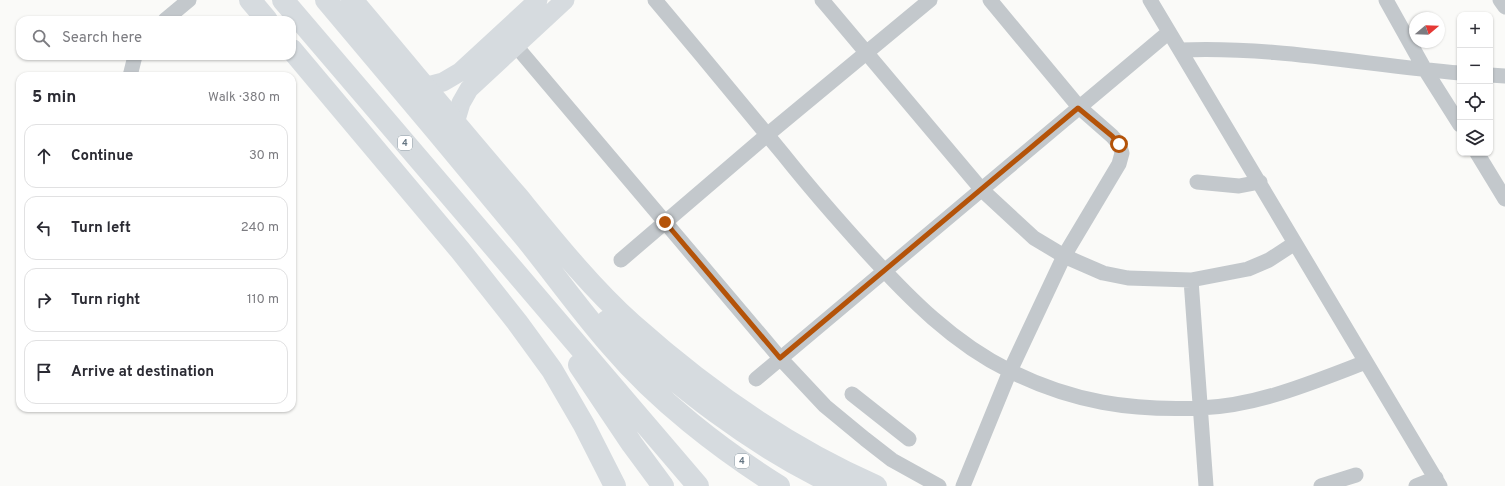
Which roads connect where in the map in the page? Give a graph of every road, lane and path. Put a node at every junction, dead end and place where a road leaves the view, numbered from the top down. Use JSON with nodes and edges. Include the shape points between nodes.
{"nodes":[{"id":1,"x":189,"y":0,"type":"edge"},
{"id":2,"x":250,"y":0,"type":"edge"},
{"id":3,"x":283,"y":0,"type":"edge"},
{"id":4,"x":326,"y":0,"type":"edge"},
{"id":5,"x":352,"y":0,"type":"edge"},
{"id":6,"x":538,"y":0,"type":"edge"},
{"id":7,"x":565,"y":0,"type":"edge"},
{"id":8,"x":656,"y":0,"type":"edge"},
{"id":9,"x":822,"y":0,"type":"edge"},
{"id":10,"x":930,"y":0,"type":"edge"},
{"id":11,"x":990,"y":0,"type":"edge"},
{"id":12,"x":1150,"y":0,"type":"edge"},
{"id":13,"x":1386,"y":0,"type":"edge"},
{"id":14,"x":1500,"y":0,"type":"edge"},
{"id":15,"x":1505,"y":7,"type":"edge"},
{"id":16,"x":170,"y":16,"type":"edge"},
{"id":17,"x":264,"y":16,"type":"edge"},
{"id":18,"x":1169,"y":32,"type":"junction"},
{"id":19,"x":516,"y":46,"type":"junction"},
{"id":20,"x":1180,"y":50,"type":"junction"},
{"id":21,"x":865,"y":54,"type":"junction"},
{"id":22,"x":296,"y":55,"type":"edge"},
{"id":23,"x":135,"y":60,"type":"edge"},
{"id":24,"x":1424,"y":68,"type":"junction"},
{"id":25,"x":131,"y":72,"type":"edge"},
{"id":26,"x":1457,"y":73,"type":"edge"},
{"id":27,"x":1493,"y":75,"type":"edge"},
{"id":28,"x":1505,"y":76,"type":"edge"},
{"id":29,"x":424,"y":87,"type":"junction"},
{"id":30,"x":1078,"y":108,"type":"junction"},
{"id":31,"x":1457,"y":120,"type":"edge"},
{"id":32,"x":455,"y":123,"type":"junction"},
{"id":33,"x":767,"y":135,"type":"junction"},
{"id":34,"x":1479,"y":156,"type":"edge"},
{"id":35,"x":1198,"y":182,"type":"dead end"},
{"id":36,"x":1260,"y":182,"type":"junction"},
{"id":37,"x":982,"y":190,"type":"junction"},
{"id":38,"x":1505,"y":199,"type":"edge"},
{"id":39,"x":665,"y":222,"type":"junction"},
{"id":40,"x":1295,"y":243,"type":"junction"},
{"id":41,"x":1064,"y":256,"type":"junction"},
{"id":42,"x":621,"y":260,"type":"dead end"},
{"id":43,"x":546,"y":264,"type":"junction"},
{"id":44,"x":884,"y":271,"type":"junction"},
{"id":45,"x":1191,"y":280,"type":"junction"},
{"id":46,"x":526,"y":286,"type":"junction"},
{"id":47,"x":780,"y":358,"type":"junction"},
{"id":48,"x":1366,"y":362,"type":"junction"},
{"id":49,"x":1010,"y":371,"type":"junction"},
{"id":50,"x":756,"y":379,"type":"dead end"},
{"id":51,"x":852,"y":394,"type":"dead end"},
{"id":52,"x":1201,"y":408,"type":"junction"},
{"id":53,"x":881,"y":418,"type":"junction"},
{"id":54,"x":865,"y":439,"type":"junction"},
{"id":55,"x":909,"y":439,"type":"dead end"},
{"id":56,"x":1356,"y":475,"type":"dead end"},
{"id":57,"x":1438,"y":482,"type":"edge"},
{"id":58,"x":615,"y":486,"type":"edge"},
{"id":59,"x":663,"y":486,"type":"edge"},
{"id":60,"x":698,"y":486,"type":"edge"},
{"id":61,"x":779,"y":486,"type":"edge"},
{"id":62,"x":838,"y":486,"type":"edge"},
{"id":63,"x":876,"y":486,"type":"edge"},
{"id":64,"x":939,"y":486,"type":"edge"},
{"id":65,"x":963,"y":486,"type":"edge"},
{"id":66,"x":1206,"y":486,"type":"edge"},
{"id":67,"x":1321,"y":486,"type":"edge"},
{"id":68,"x":1416,"y":486,"type":"edge"}],
"edges":[{"from":1,"to":16,"type":"street"},
{"from":2,"to":17,"type":"highway"},
{"from":3,"to":46,"type":"highway","number":"4"},
{"from":4,"to":43,"type":"highway","number":"4"},
{"from":5,"to":29,"type":"highway"},
{"from":6,"to":29,"type":"main road","via":[[460,72],[443,82]]},
{"from":7,"to":19,"type":"main road"},
{"from":8,"to":33,"type":"street"},
{"from":9,"to":21,"type":"street"},
{"from":10,"to":21,"type":"street"},
{"from":11,"to":30,"type":"street"},
{"from":12,"to":18,"type":"street"},
{"from":13,"to":24,"type":"street"},
{"from":14,"to":15,"type":"street"},
{"from":18,"to":20,"type":"street"},
{"from":18,"to":30,"type":"street"},
{"from":19,"to":32,"type":"main road","via":[[470,89],[461,103]]},
{"from":19,"to":39,"type":"street"},
{"from":20,"to":24,"type":"street","via":[[1220,48]]},
{"from":20,"to":36,"type":"street"},
{"from":21,"to":33,"type":"street"},
{"from":21,"to":37,"type":"street"},
{"from":22,"to":58,"type":"highway","via":[[517,322],[552,370]]},
{"from":23,"to":25,"type":"street"},
{"from":24,"to":26,"type":"street"},
{"from":24,"to":31,"type":"street"},
{"from":27,"to":28,"type":"street"},
{"from":29,"to":32,"type":"highway"},
{"from":30,"to":37,"type":"street"},
{"from":30,"to":41,"type":"street","via":[[1112,136],[1122,152],[1119,164]]},
{"from":32,"to":63,"type":"highway","via":[[584,275],[631,323],[730,403],[802,448],[850,475]]},
{"from":33,"to":39,"type":"street"},
{"from":33,"to":44,"type":"street"},
{"from":34,"to":38,"type":"street"},
{"from":35,"to":36,"type":"street","via":[[1238,186]]},
{"from":36,"to":40,"type":"street"},
{"from":37,"to":41,"type":"street","via":[[1034,238]]},
{"from":37,"to":44,"type":"street"},
{"from":39,"to":42,"type":"street"},
{"from":39,"to":47,"type":"street"},
{"from":40,"to":45,"type":"street","via":[[1269,260],[1248,269]]},
{"from":40,"to":48,"type":"street"},
{"from":41,"to":45,"type":"street","via":[[1103,273],[1128,278]]},
{"from":41,"to":49,"type":"street"},
{"from":43,"to":61,"type":"highway","number":"4","via":[[612,348],[661,397],[706,435]]},
{"from":43,"to":62,"type":"highway","via":[[631,343],[716,414],[778,454]]},
{"from":44,"to":47,"type":"street"},
{"from":44,"to":49,"type":"street","via":[[922,311],[966,344]]},
{"from":45,"to":52,"type":"street"},
{"from":46,"to":59,"type":"highway","number":"4"},
{"from":46,"to":60,"type":"highway"},
{"from":47,"to":50,"type":"street"},
{"from":47,"to":54,"type":"street","via":[[825,406]]},
{"from":48,"to":52,"type":"street","via":[[1292,390],[1240,403]]},
{"from":48,"to":57,"type":"street"},
{"from":49,"to":52,"type":"street","via":[[1097,403],[1130,407]]},
{"from":49,"to":65,"type":"street"},
{"from":51,"to":53,"type":"street"},
{"from":52,"to":66,"type":"street"},
{"from":53,"to":54,"type":"street"},
{"from":53,"to":55,"type":"street"},
{"from":54,"to":64,"type":"street","via":[[892,460]]},
{"from":56,"to":67,"type":"street"},
{"from":57,"to":68,"type":"street"}]}
